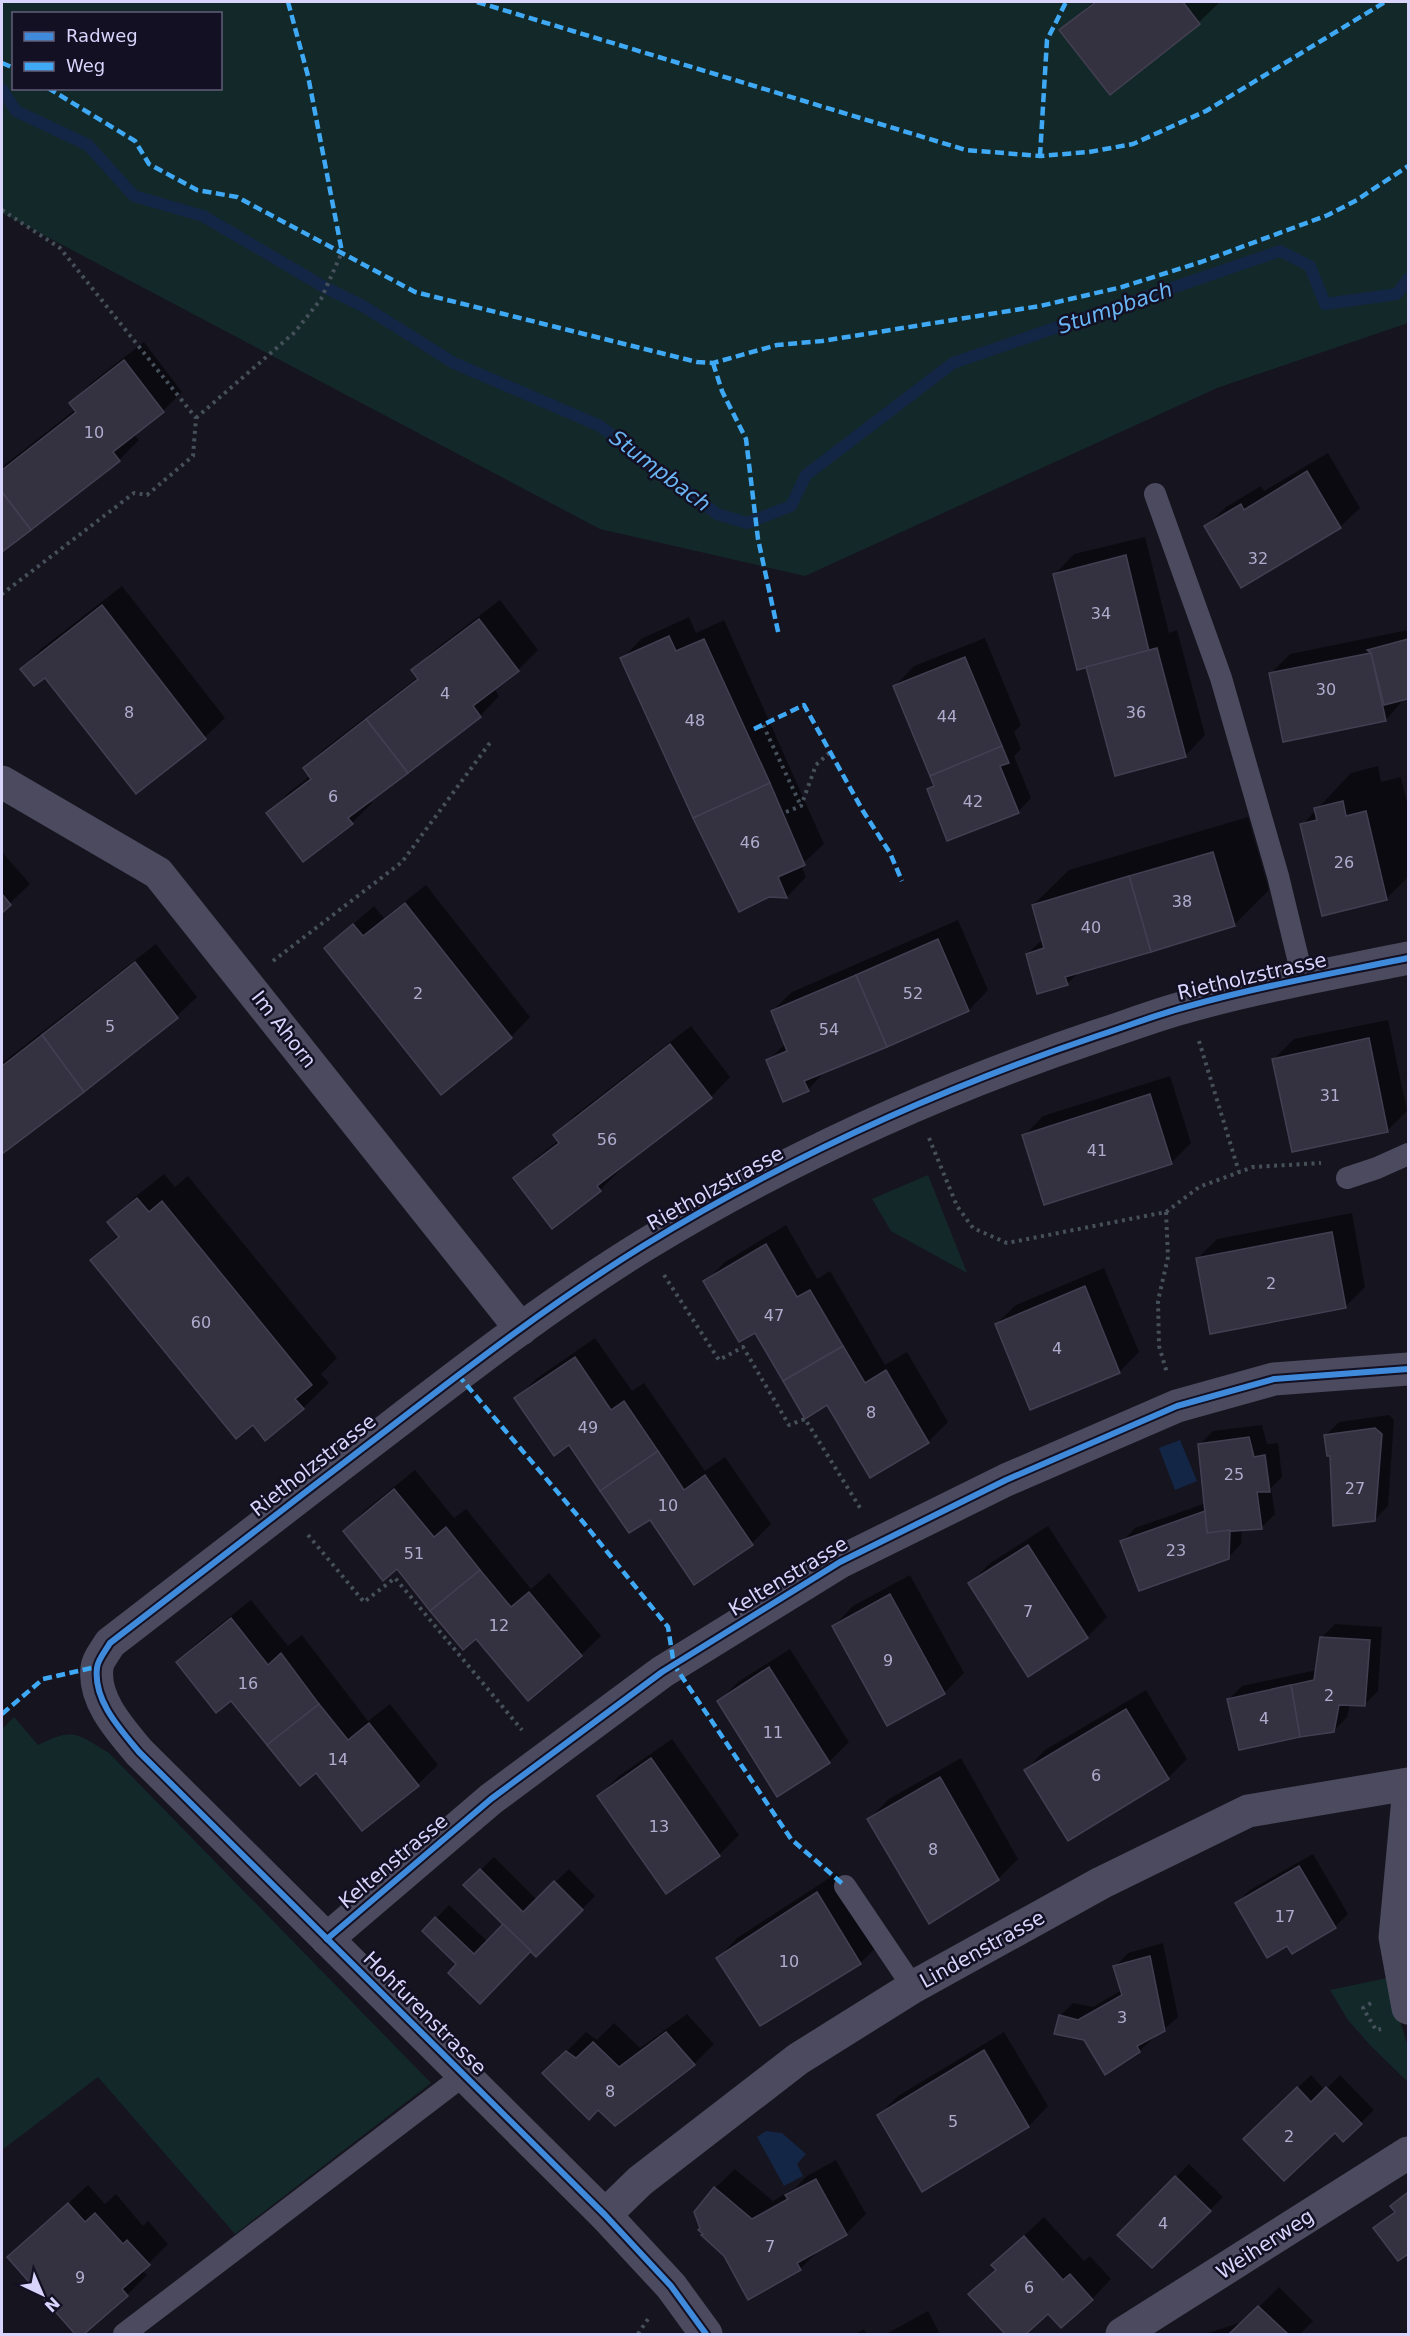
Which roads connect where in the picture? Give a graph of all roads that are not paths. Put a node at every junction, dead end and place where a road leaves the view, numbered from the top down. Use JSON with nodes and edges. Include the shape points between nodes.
{"nodes":[{"id":1,"x":1155,"y":494,"type":"dead end"},
{"id":2,"x":2,"y":782,"type":"edge"},
{"id":3,"x":1408,"y":958,"type":"edge"},
{"id":4,"x":1303,"y":979,"type":"junction"},
{"id":5,"x":1408,"y":1154,"type":"edge"},
{"id":6,"x":1347,"y":1178,"type":"dead end"},
{"id":7,"x":520,"y":1329,"type":"junction"},
{"id":8,"x":1408,"y":1369,"type":"edge"},
{"id":9,"x":114,"y":1720,"type":"joint"},
{"id":10,"x":1408,"y":1784,"type":"edge"},
{"id":11,"x":1408,"y":1798,"type":"edge"},
{"id":12,"x":845,"y":1886,"type":"dead end"},
{"id":13,"x":327,"y":1939,"type":"junction"},
{"id":14,"x":913,"y":1987,"type":"junction"},
{"id":15,"x":1408,"y":2008,"type":"edge"},
{"id":16,"x":464,"y":2075,"type":"junction"},
{"id":17,"x":1408,"y":2153,"type":"edge"},
{"id":18,"x":605,"y":2215,"type":"junction"},
{"id":19,"x":124,"y":2334,"type":"edge"},
{"id":20,"x":706,"y":2334,"type":"edge"},
{"id":21,"x":1122,"y":2334,"type":"edge"}],
"edges":[{"from":1,"to":4,"type":"lane","via":[[1221,678]]},
{"from":2,"to":7,"type":"street","name":"Im Ahorn","via":[[158,873]]},
{"from":3,"to":4,"type":"street","name":"Rietholzstrasse"},
{"from":4,"to":7,"type":"street","name":"Rietholzstrasse","via":[[1188,1006],[1038,1056],[915,1104],[804,1158],[645,1245]]},
{"from":5,"to":6,"type":"lane"},
{"from":7,"to":9,"type":"street","name":"Rietholzstrasse","via":[[110,1643],[96,1667],[100,1694]]},
{"from":8,"to":13,"type":"street","name":"Keltenstrasse","via":[[1274,1379],[1177,1406],[1006,1480],[840,1562],[674,1665],[546,1758],[491,1799]]},
{"from":9,"to":13,"type":"street","name":"Hohfurenstrasse","via":[[138,1752]]},
{"from":10,"to":14,"type":"street","name":"Lindenstrasse","via":[[1248,1811],[1101,1883]]},
{"from":11,"to":15,"type":"street","via":[[1395,1937]]},
{"from":12,"to":14,"type":"lane"},
{"from":13,"to":16,"type":"street","name":"Hohfurenstrasse"},
{"from":14,"to":18,"type":"street","name":"Lindenstrasse","via":[[798,2059],[640,2181]]},
{"from":16,"to":18,"type":"street","name":"Hohfurenstrasse"},
{"from":16,"to":19,"type":"lane"},
{"from":17,"to":21,"type":"street","name":"Weiherweg"},
{"from":18,"to":20,"type":"street","name":"Hohfurenstrasse","via":[[671,2286]]}]}
